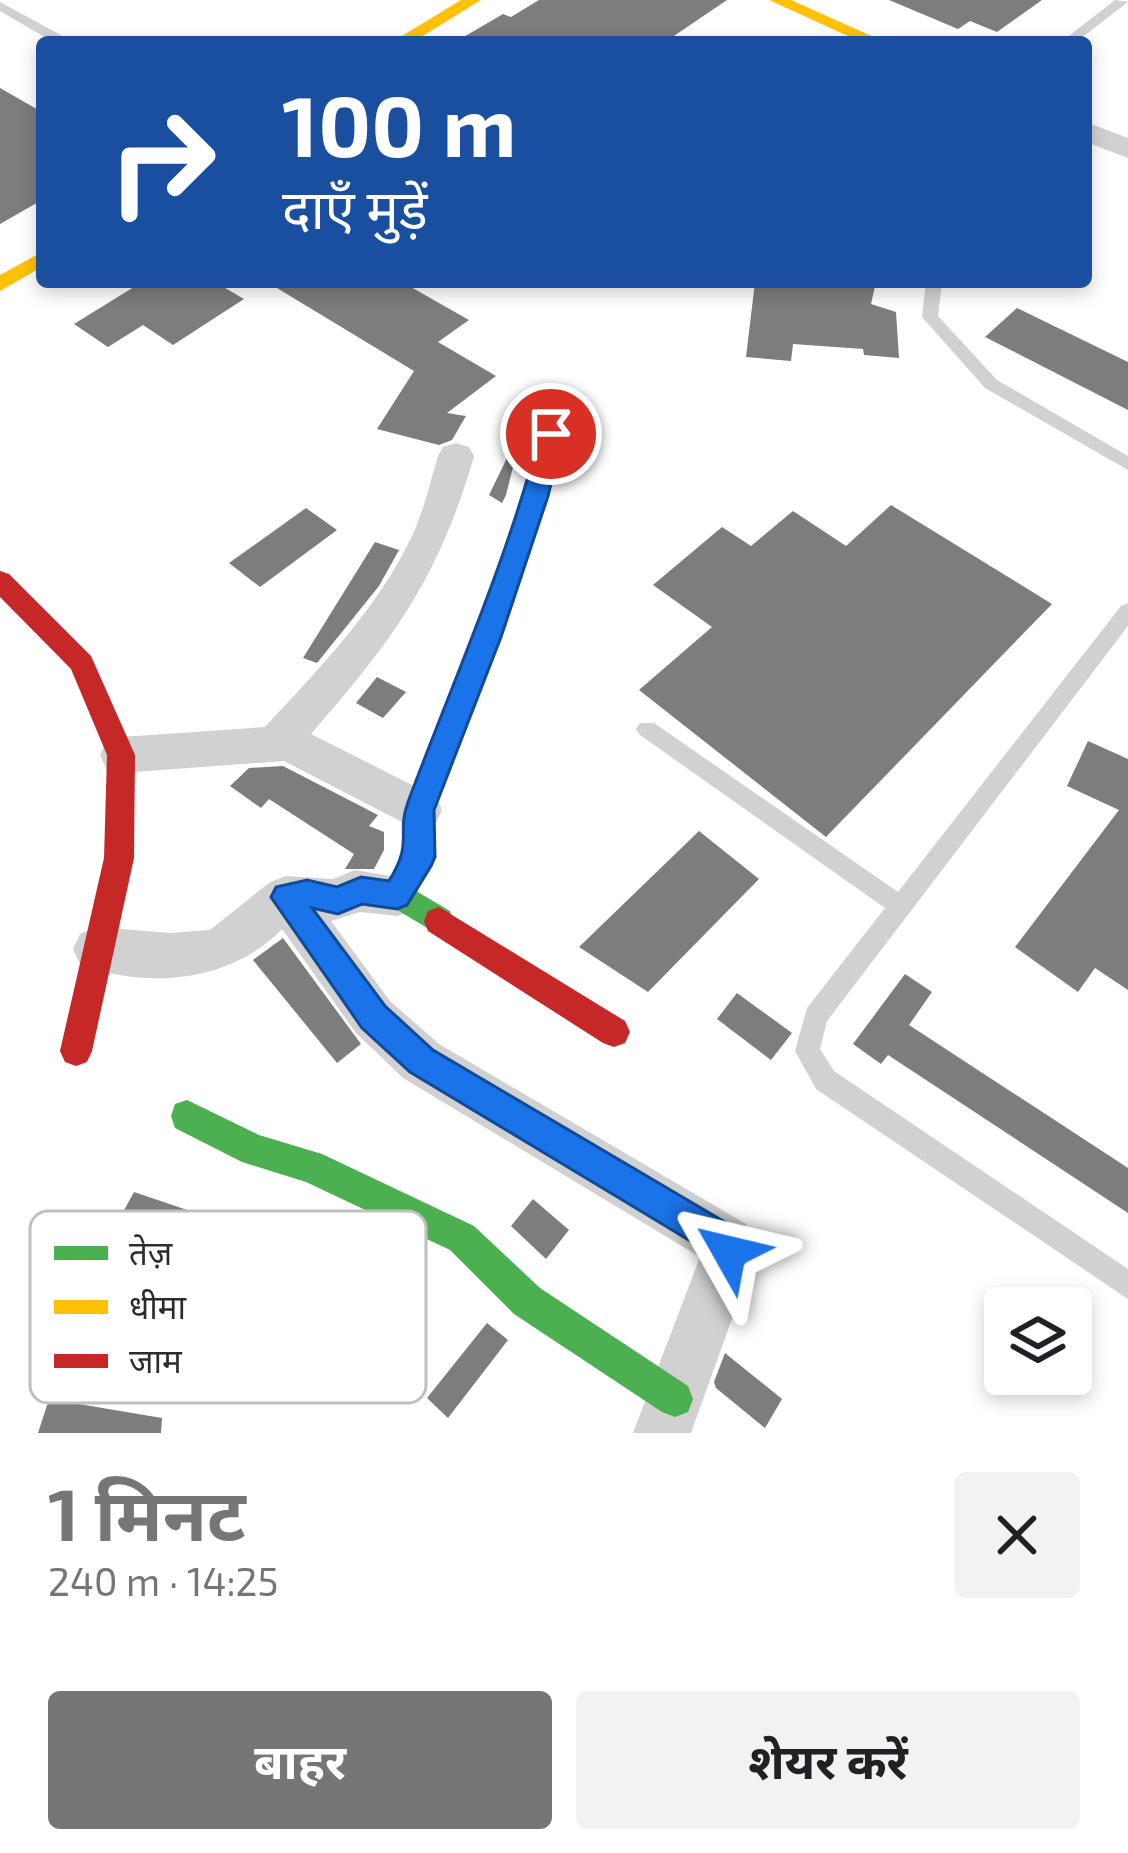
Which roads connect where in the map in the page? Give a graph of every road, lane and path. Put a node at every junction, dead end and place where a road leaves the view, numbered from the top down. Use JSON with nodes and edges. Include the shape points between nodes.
{"nodes":[{"id":1,"x":473,"y":0,"type":"edge"},
{"id":2,"x":777,"y":0,"type":"edge"},
{"id":3,"x":1123,"y":0,"type":"edge"},
{"id":4,"x":0,"y":6,"type":"edge"},
{"id":5,"x":52,"y":36,"type":"edge"},
{"id":6,"x":411,"y":36,"type":"edge"},
{"id":7,"x":862,"y":36,"type":"edge"},
{"id":8,"x":1076,"y":36,"type":"edge"},
{"id":9,"x":1092,"y":134,"type":"edge"},
{"id":10,"x":1128,"y":149,"type":"edge"},
{"id":11,"x":36,"y":262,"type":"edge"},
{"id":12,"x":0,"y":284,"type":"edge"},
{"id":13,"x":933,"y":288,"type":"edge"},
{"id":14,"x":559,"y":402,"type":"dead end"},
{"id":15,"x":456,"y":456,"type":"dead end"},
{"id":16,"x":1128,"y":464,"type":"edge"},
{"id":17,"x":0,"y":581,"type":"edge"},
{"id":18,"x":1128,"y":610,"type":"edge"},
{"id":19,"x":647,"y":729,"type":"dead end"},
{"id":20,"x":277,"y":743,"type":"junction"},
{"id":21,"x":121,"y":755,"type":"junction"},
{"id":22,"x":420,"y":810,"type":"junction"},
{"id":23,"x":397,"y":895,"type":"junction"},
{"id":24,"x":286,"y":897,"type":"junction"},
{"id":25,"x":900,"y":906,"type":"junction"},
{"id":26,"x":97,"y":949,"type":"junction"},
{"id":27,"x":614,"y":1032,"type":"dead end"},
{"id":28,"x":76,"y":1051,"type":"dead end"},
{"id":29,"x":188,"y":1116,"type":"dead end"},
{"id":30,"x":405,"y":1211,"type":"edge"},
{"id":31,"x":426,"y":1221,"type":"edge"},
{"id":32,"x":1128,"y":1285,"type":"edge"},
{"id":33,"x":668,"y":1416,"type":"edge"}],
"edges":[{"from":1,"to":6,"type":"street"},
{"from":2,"to":7,"type":"street"},
{"from":3,"to":8,"type":"lane"},
{"from":4,"to":5,"type":"lane"},
{"from":9,"to":10,"type":"street"},
{"from":11,"to":12,"type":"street"},
{"from":13,"to":16,"type":"lane","via":[[930,317],[991,384]]},
{"from":14,"to":22,"type":"street","via":[[488,637]]},
{"from":15,"to":20,"type":"street","via":[[411,574]]},
{"from":17,"to":21,"type":"street","via":[[82,663]]},
{"from":18,"to":25,"type":"lane"},
{"from":19,"to":25,"type":"lane"},
{"from":20,"to":21,"type":"street"},
{"from":20,"to":22,"type":"street"},
{"from":21,"to":26,"type":"street","via":[[119,858]]},
{"from":22,"to":23,"type":"street","via":[[421,857]]},
{"from":23,"to":24,"type":"street"},
{"from":23,"to":27,"type":"street"},
{"from":24,"to":26,"type":"street","via":[[212,951]]},
{"from":24,"to":33,"type":"street","via":[[374,1017],[421,1061],[727,1243]]},
{"from":25,"to":32,"type":"lane","via":[[815,1016],[808,1051],[825,1081]]},
{"from":26,"to":28,"type":"street"},
{"from":29,"to":30,"type":"street"},
{"from":31,"to":33,"type":"street","via":[[462,1238]]}]}
